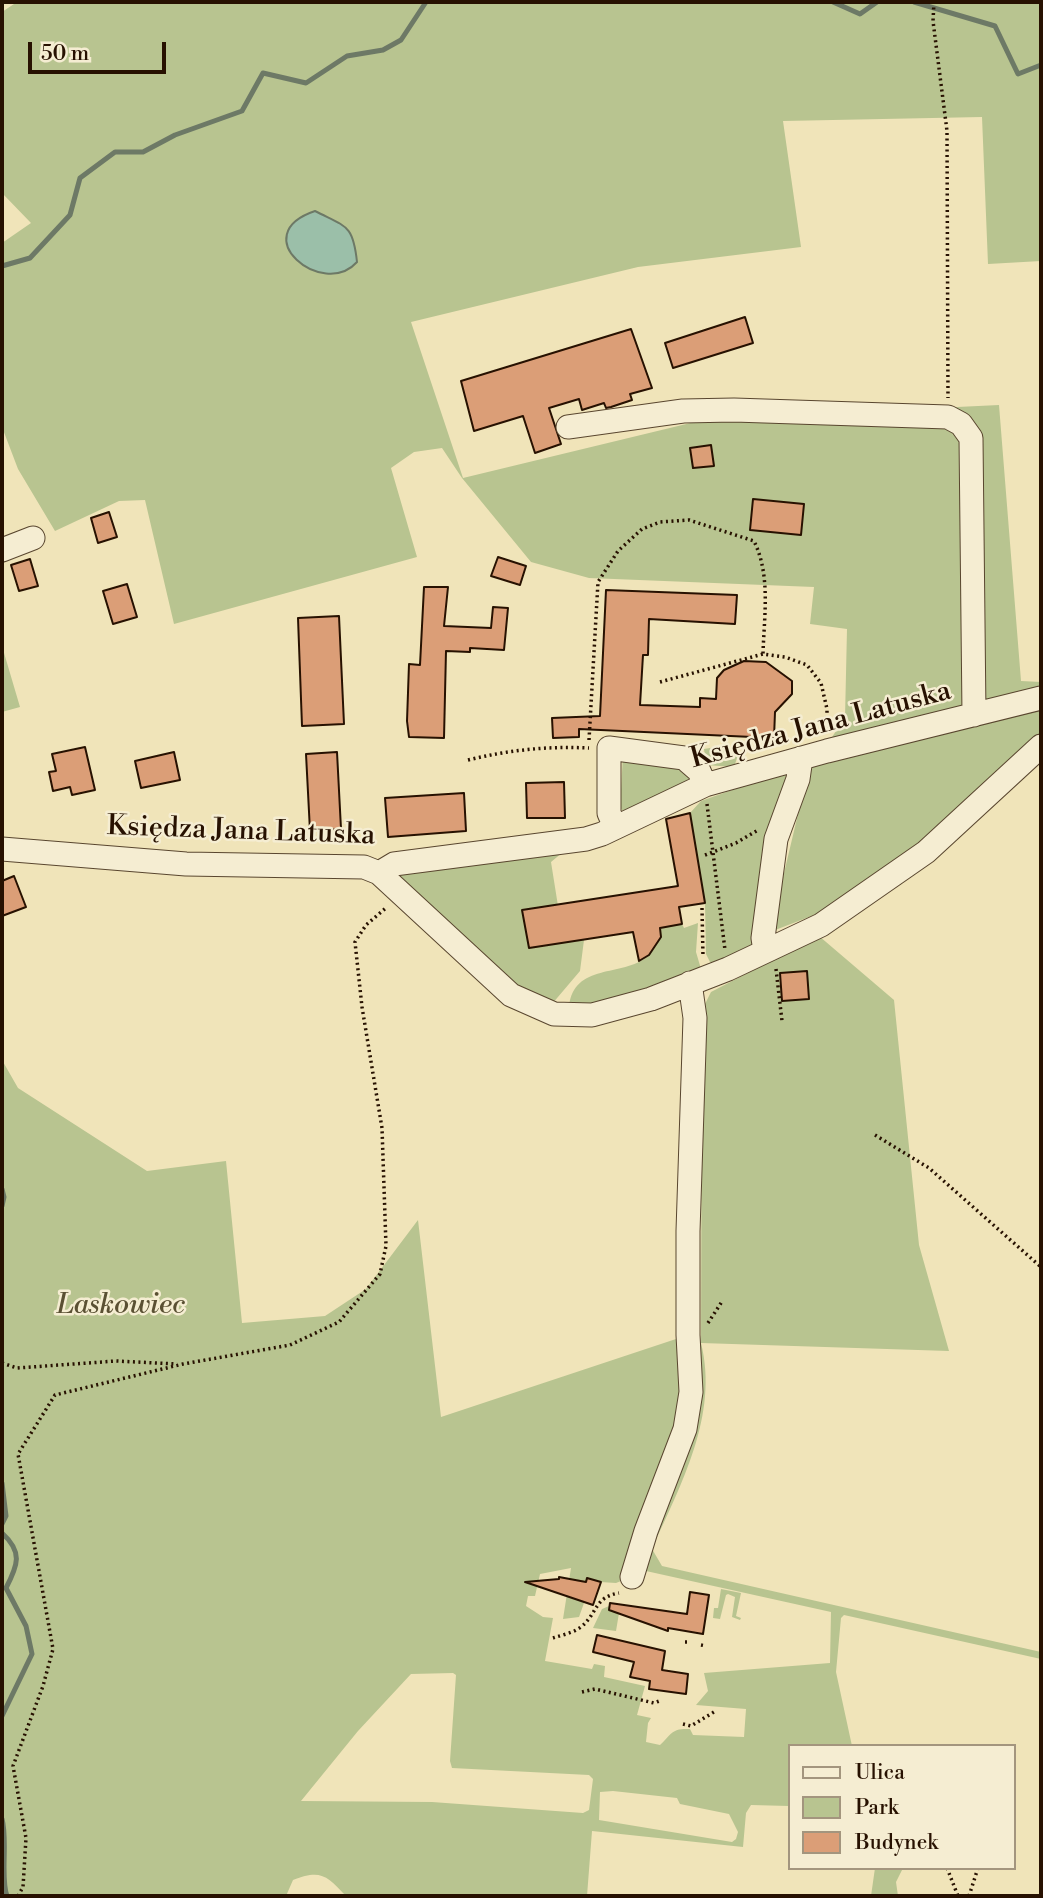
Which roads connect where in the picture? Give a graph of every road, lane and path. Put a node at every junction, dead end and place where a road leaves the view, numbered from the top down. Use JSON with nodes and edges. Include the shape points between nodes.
{"nodes":[{"id":1,"x":934,"y":2,"type":"edge"},
{"id":2,"x":948,"y":418,"type":"junction"},
{"id":3,"x":568,"y":427,"type":"dead end"},
{"id":4,"x":33,"y":538,"type":"dead end"},
{"id":5,"x":2,"y":550,"type":"edge"},
{"id":6,"x":763,"y":654,"type":"junction"},
{"id":7,"x":660,"y":682,"type":"dead end"},
{"id":8,"x":1041,"y":698,"type":"edge"},
{"id":9,"x":974,"y":715,"type":"junction"},
{"id":10,"x":1041,"y":746,"type":"edge"},
{"id":11,"x":599,"y":748,"type":"junction"},
{"id":12,"x":827,"y":751,"type":"junction"},
{"id":13,"x":801,"y":758,"type":"junction"},
{"id":14,"x":468,"y":760,"type":"dead end"},
{"id":15,"x":705,"y":785,"type":"junction"},
{"id":16,"x":785,"y":816,"type":"junction"},
{"id":17,"x":615,"y":827,"type":"junction"},
{"id":18,"x":2,"y":849,"type":"edge"},
{"id":19,"x":713,"y":853,"type":"junction"},
{"id":20,"x":705,"y":855,"type":"dead end"},
{"id":21,"x":379,"y":873,"type":"junction"},
{"id":22,"x":399,"y":892,"type":"junction"},
{"id":23,"x":702,"y":908,"type":"dead end"},
{"id":24,"x":765,"y":951,"type":"junction"},
{"id":25,"x":709,"y":976,"type":"junction"},
{"id":26,"x":782,"y":1021,"type":"dead end"},
{"id":27,"x":876,"y":1135,"type":"dead end"},
{"id":28,"x":1041,"y":1268,"type":"edge"},
{"id":29,"x":2,"y":1363,"type":"edge"},
{"id":30,"x":183,"y":1364,"type":"junction"},
{"id":31,"x":628,"y":1585,"type":"joint"},
{"id":32,"x":553,"y":1638,"type":"dead end"},
{"id":33,"x":582,"y":1692,"type":"dead end"},
{"id":34,"x":662,"y":1700,"type":"dead end"},
{"id":35,"x":714,"y":1712,"type":"dead end"},
{"id":36,"x":683,"y":1724,"type":"dead end"},
{"id":37,"x":948,"y":1870,"type":"edge"},
{"id":38,"x":977,"y":1870,"type":"edge"},
{"id":39,"x":18,"y":1896,"type":"edge"},
{"id":40,"x":958,"y":1896,"type":"edge"},
{"id":41,"x":969,"y":1896,"type":"edge"}],
"edges":[{"from":1,"to":2,"type":"path","via":[[947,131]]},
{"from":2,"to":3,"type":"street","via":[[683,411]]},
{"from":2,"to":9,"type":"street","via":[[961,424],[971,438]]},
{"from":4,"to":5,"type":"street"},
{"from":6,"to":7,"type":"path"},
{"from":6,"to":11,"type":"path","via":[[765,579],[763,559],[754,541],[689,520],[642,529],[618,551],[598,582]]},
{"from":6,"to":12,"type":"path","via":[[807,665],[821,683],[827,709]]},
{"from":8,"to":9,"type":"street","name":"Księdza Jana Latuska"},
{"from":9,"to":12,"type":"street","name":"Księdza Jana Latuska"},
{"from":10,"to":24,"type":"street","via":[[926,852],[821,925]]},
{"from":11,"to":14,"type":"path","via":[[532,747]]},
{"from":11,"to":15,"type":"street","via":[[684,758],[699,771]]},
{"from":11,"to":17,"type":"street"},
{"from":12,"to":13,"type":"street","name":"Księdza Jana Latuska"},
{"from":13,"to":15,"type":"street","name":"Księdza Jana Latuska"},
{"from":13,"to":16,"type":"street"},
{"from":15,"to":17,"type":"street","name":"Księdza Jana Latuska"},
{"from":15,"to":19,"type":"path"},
{"from":16,"to":19,"type":"path"},
{"from":16,"to":24,"type":"street","via":[[776,839]]},
{"from":17,"to":21,"type":"street","name":"Księdza Jana Latuska","via":[[586,839],[394,864]]},
{"from":18,"to":21,"type":"street","name":"Księdza Jana Latuska","via":[[186,864],[364,867]]},
{"from":19,"to":20,"type":"path"},
{"from":19,"to":25,"type":"path"},
{"from":21,"to":22,"type":"street"},
{"from":22,"to":25,"type":"street","via":[[512,995],[554,1014],[592,1015]]},
{"from":22,"to":30,"type":"path","via":[[355,942],[382,1128],[386,1246],[380,1274],[339,1322],[290,1345]]},
{"from":23,"to":25,"type":"path","via":[[703,957]]},
{"from":24,"to":25,"type":"street"},
{"from":24,"to":26,"type":"path","via":[[775,957]]},
{"from":25,"to":31,"type":"street","via":[[695,1018],[688,1231],[690,1410]]},
{"from":27,"to":28,"type":"path","via":[[929,1168]]},
{"from":29,"to":30,"type":"path","via":[[17,1368],[116,1361]]},
{"from":30,"to":39,"type":"path","via":[[55,1395],[18,1454],[53,1648],[13,1766],[26,1838],[23,1887]]},
{"from":31,"to":32,"type":"path","via":[[599,1602],[578,1629]]},
{"from":33,"to":34,"type":"path","via":[[595,1689],[654,1703]]},
{"from":35,"to":36,"type":"path","via":[[691,1726]]},
{"from":37,"to":40,"type":"path"},
{"from":38,"to":41,"type":"path"}]}
